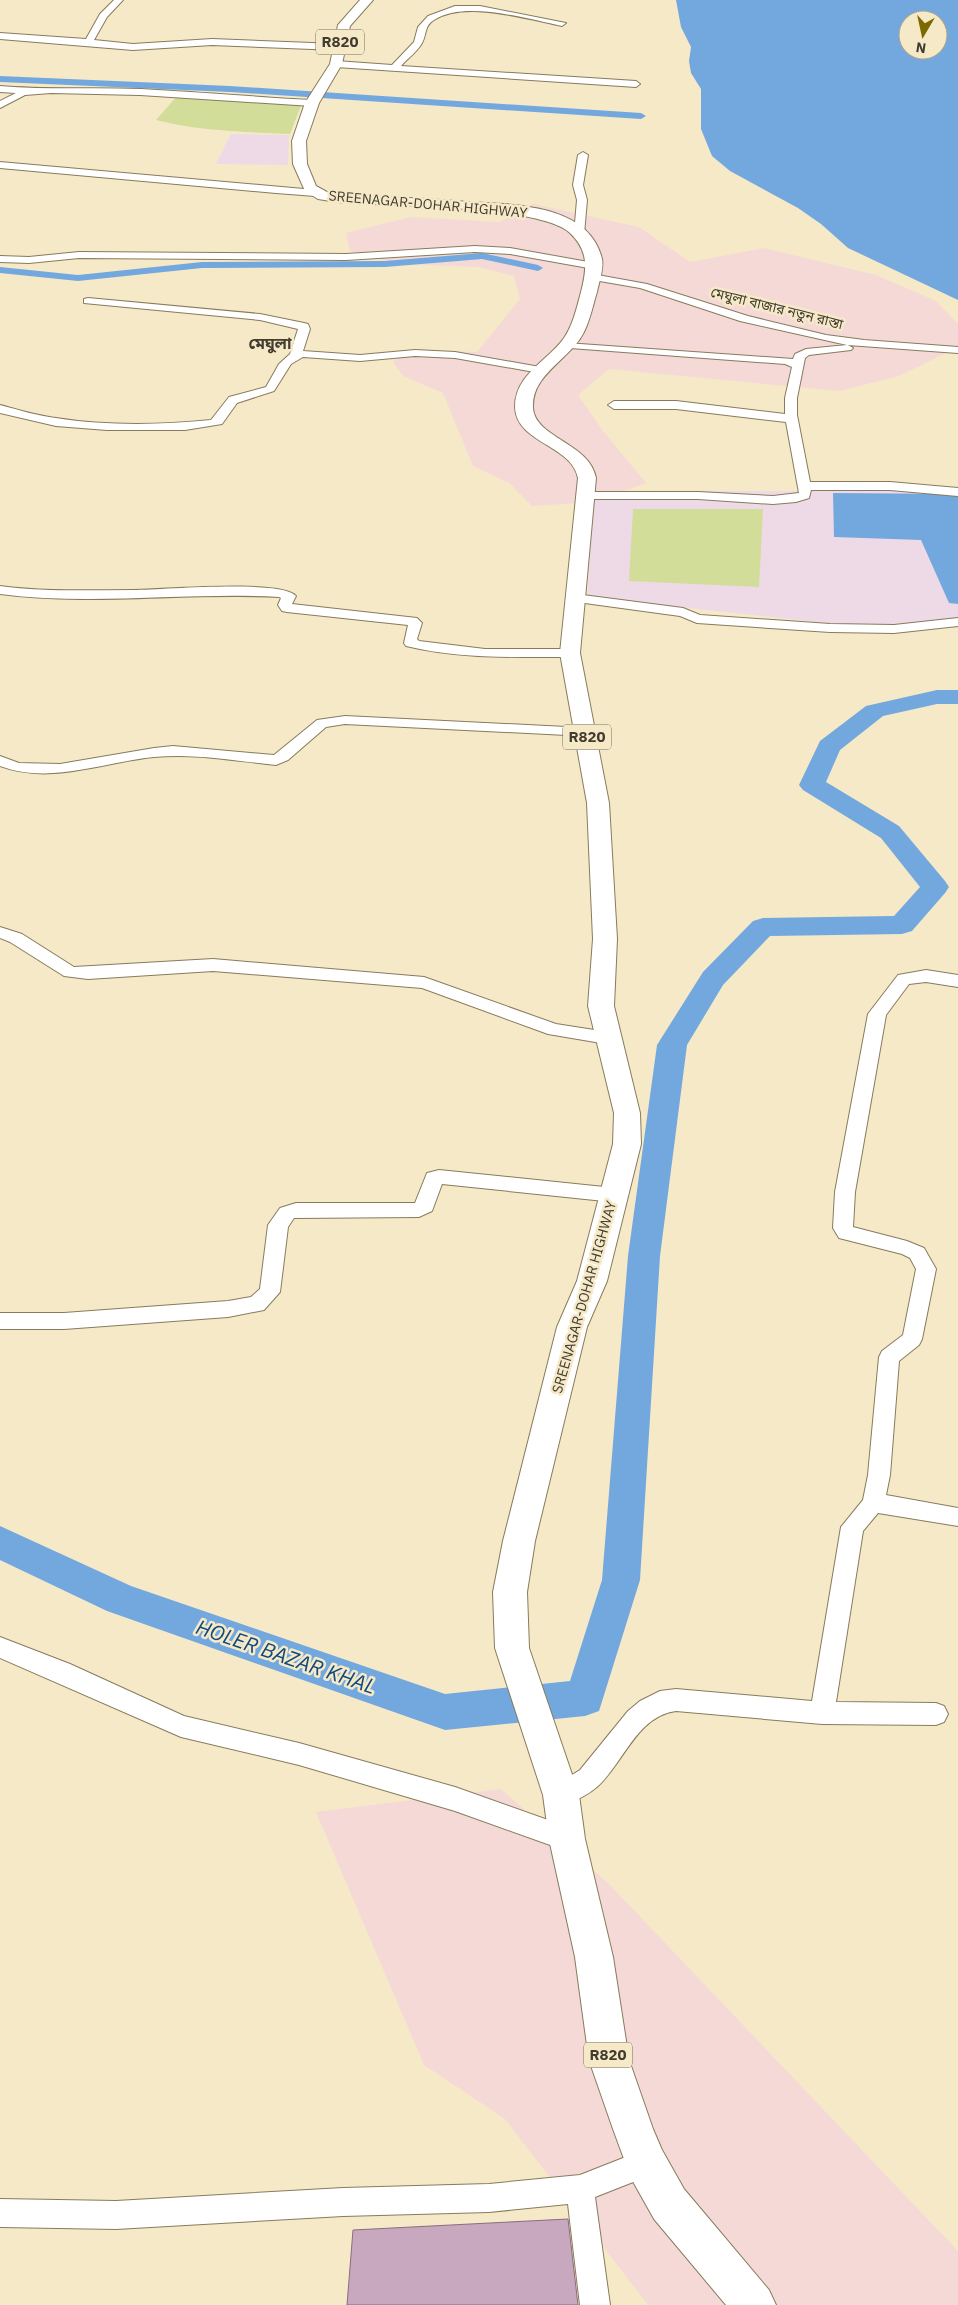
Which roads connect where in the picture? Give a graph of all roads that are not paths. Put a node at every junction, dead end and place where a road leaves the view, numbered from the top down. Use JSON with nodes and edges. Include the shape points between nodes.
{"nodes":[{"id":1,"x":118,"y":0,"type":"edge"},
{"id":2,"x":367,"y":0,"type":"edge"},
{"id":3,"x":493,"y":0,"type":"edge"},
{"id":4,"x":480,"y":8,"type":"junction"},
{"id":5,"x":562,"y":23,"type":"dead end"},
{"id":6,"x":0,"y":36,"type":"edge"},
{"id":7,"x":89,"y":42,"type":"junction"},
{"id":8,"x":338,"y":47,"type":"junction"},
{"id":9,"x":336,"y":64,"type":"junction"},
{"id":10,"x":394,"y":68,"type":"junction"},
{"id":11,"x":636,"y":84,"type":"dead end"},
{"id":12,"x":0,"y":88,"type":"edge"},
{"id":13,"x":29,"y":91,"type":"junction"},
{"id":14,"x":315,"y":97,"type":"junction"},
{"id":15,"x":0,"y":105,"type":"edge"},
{"id":16,"x":583,"y":155,"type":"dead end"},
{"id":17,"x":0,"y":165,"type":"edge"},
{"id":18,"x":315,"y":193,"type":"junction"},
{"id":19,"x":579,"y":234,"type":"junction"},
{"id":20,"x":0,"y":259,"type":"edge"},
{"id":21,"x":593,"y":272,"type":"junction"},
{"id":22,"x":88,"y":301,"type":"dead end"},
{"id":23,"x":570,"y":345,"type":"junction"},
{"id":24,"x":873,"y":345,"type":"junction"},
{"id":25,"x":958,"y":350,"type":"edge"},
{"id":26,"x":296,"y":354,"type":"junction"},
{"id":27,"x":798,"y":365,"type":"junction"},
{"id":28,"x":540,"y":370,"type":"junction"},
{"id":29,"x":614,"y":405,"type":"dead end"},
{"id":30,"x":0,"y":409,"type":"edge"},
{"id":31,"x":793,"y":419,"type":"junction"},
{"id":32,"x":805,"y":486,"type":"junction"},
{"id":33,"x":958,"y":492,"type":"edge"},
{"id":34,"x":587,"y":496,"type":"junction"},
{"id":35,"x":0,"y":590,"type":"edge"},
{"id":36,"x":575,"y":598,"type":"junction"},
{"id":37,"x":958,"y":622,"type":"edge"},
{"id":38,"x":570,"y":653,"type":"junction"},
{"id":39,"x":586,"y":732,"type":"junction"},
{"id":40,"x":0,"y":761,"type":"edge"},
{"id":41,"x":0,"y":932,"type":"edge"},
{"id":42,"x":958,"y":981,"type":"edge"},
{"id":43,"x":607,"y":1038,"type":"junction"},
{"id":44,"x":614,"y":1195,"type":"junction"},
{"id":45,"x":0,"y":1321,"type":"edge"},
{"id":46,"x":873,"y":1504,"type":"junction"},
{"id":47,"x":958,"y":1517,"type":"edge"},
{"id":48,"x":0,"y":1647,"type":"edge"},
{"id":49,"x":822,"y":1713,"type":"junction"},
{"id":50,"x":936,"y":1714,"type":"dead end"},
{"id":51,"x":557,"y":1781,"type":"junction"},
{"id":52,"x":567,"y":1839,"type":"junction"},
{"id":53,"x":646,"y":2163,"type":"junction"},
{"id":54,"x":580,"y":2189,"type":"junction"},
{"id":55,"x":0,"y":2213,"type":"edge"},
{"id":56,"x":595,"y":2305,"type":"edge"},
{"id":57,"x":754,"y":2305,"type":"edge"}],
"edges":[{"from":1,"to":7,"type":"street","via":[[103,16]]},
{"from":2,"to":8,"type":"main road","name":"SREENAGAR-DOHAR HIGHWAY","number":"R820","via":[[344,24]]},
{"from":3,"to":4,"type":"street"},
{"from":4,"to":5,"type":"street"},
{"from":4,"to":10,"type":"street","via":[[456,8],[431,18],[422,27],[418,43]]},
{"from":6,"to":7,"type":"street"},
{"from":7,"to":8,"type":"street","via":[[133,47],[212,42]]},
{"from":8,"to":9,"type":"main road","name":"SREENAGAR-DOHAR HIGHWAY","number":"R820"},
{"from":9,"to":10,"type":"street"},
{"from":9,"to":14,"type":"main road","name":"SREENAGAR-DOHAR HIGHWAY","number":"R820"},
{"from":10,"to":11,"type":"street"},
{"from":12,"to":13,"type":"street"},
{"from":13,"to":14,"type":"street"},
{"from":13,"to":15,"type":"street"},
{"from":14,"to":18,"type":"main road","name":"SREENAGAR-DOHAR HIGHWAY","number":"R820","via":[[299,140],[300,164]]},
{"from":16,"to":19,"type":"street","via":[[578,185],[582,200]]},
{"from":17,"to":18,"type":"street"},
{"from":18,"to":19,"type":"main road","name":"SREENAGAR-DOHAR HIGHWAY","via":[[337,198],[531,212],[560,220]]},
{"from":19,"to":21,"type":"main road","name":"SREENAGAR-DOHAR HIGHWAY","via":[[594,260]]},
{"from":20,"to":21,"type":"street","name":"মেঘুলা বাজার নতুন রাস্তা","via":[[79,255],[346,257],[475,249],[510,251]]},
{"from":21,"to":23,"type":"main road","name":"SREENAGAR-DOHAR HIGHWAY","number":"R820"},
{"from":21,"to":24,"type":"street","name":"মেঘুলা বাজার নতুন রাস্তা","via":[[808,334]]},
{"from":22,"to":26,"type":"street","via":[[297,323],[304,329]]},
{"from":23,"to":27,"type":"street","via":[[786,361]]},
{"from":23,"to":28,"type":"main road","name":"SREENAGAR-DOHAR HIGHWAY","number":"R820"},
{"from":24,"to":25,"type":"street","name":"মেঘুলা বাজার নতুন রাস্তা"},
{"from":24,"to":27,"type":"street","via":[[806,352],[799,356]]},
{"from":26,"to":28,"type":"street","via":[[360,358],[415,353],[455,355]]},
{"from":26,"to":30,"type":"street","via":[[285,362],[270,389],[233,400],[213,423],[107,426],[56,422]]},
{"from":27,"to":31,"type":"street","via":[[791,403]]},
{"from":28,"to":34,"type":"main road","name":"SREENAGAR-DOHAR HIGHWAY","number":"R820","via":[[531,379],[526,395],[526,419],[578,458],[587,474]]},
{"from":29,"to":31,"type":"street","via":[[676,406]]},
{"from":31,"to":32,"type":"street"},
{"from":32,"to":33,"type":"street","via":[[890,486]]},
{"from":32,"to":34,"type":"street","via":[[805,495],[782,499]]},
{"from":34,"to":36,"type":"main road","name":"SREENAGAR-DOHAR HIGHWAY","number":"R820"},
{"from":35,"to":38,"type":"street","via":[[30,594],[281,592],[288,596],[287,608],[412,621],[415,623],[411,643],[419,645],[485,654]]},
{"from":36,"to":37,"type":"street","via":[[683,612],[696,619],[768,626],[894,629]]},
{"from":36,"to":38,"type":"main road","name":"SREENAGAR-DOHAR HIGHWAY","number":"R820"},
{"from":38,"to":39,"type":"main road","name":"SREENAGAR-DOHAR HIGHWAY","number":"R820"},
{"from":39,"to":40,"type":"street","via":[[345,720],[322,724],[276,760],[172,751],[39,770],[8,766]]},
{"from":39,"to":43,"type":"main road","name":"SREENAGAR-DOHAR HIGHWAY","number":"R820","via":[[598,803],[605,939],[600,1000]]},
{"from":41,"to":43,"type":"street","via":[[16,938],[70,972],[213,965],[424,982],[554,1030]]},
{"from":42,"to":46,"type":"street","via":[[926,976],[904,979],[877,1014],[845,1192],[843,1228],[846,1233],[907,1248],[917,1253],[926,1268],[912,1339],[890,1357],[879,1474]]},
{"from":43,"to":44,"type":"main road","name":"SREENAGAR-DOHAR HIGHWAY","number":"R820","via":[[627,1113],[627,1144]]},
{"from":44,"to":45,"type":"street","via":[[434,1178],[425,1206],[419,1210],[296,1210],[287,1213],[278,1225],[270,1292],[257,1304],[64,1321]]},
{"from":44,"to":51,"type":"main road","name":"SREENAGAR-DOHAR HIGHWAY","number":"R820","via":[[592,1281],[572,1326],[519,1540],[510,1592],[512,1648]]},
{"from":46,"to":47,"type":"street"},
{"from":46,"to":49,"type":"street","via":[[852,1526]]},
{"from":48,"to":52,"type":"street","via":[[182,1726],[299,1754],[455,1799]]},
{"from":49,"to":50,"type":"street"},
{"from":49,"to":51,"type":"street","via":[[676,1700],[660,1702],[636,1719],[588,1778]]},
{"from":51,"to":52,"type":"main road","number":"R820"},
{"from":52,"to":53,"type":"main road","number":"R820","via":[[594,1957],[609,2060]]},
{"from":53,"to":54,"type":"street"},
{"from":53,"to":57,"type":"main road","number":"R820","via":[[669,2204]]},
{"from":54,"to":55,"type":"street","via":[[489,2198],[343,2202],[116,2215]]},
{"from":54,"to":56,"type":"street"}]}
